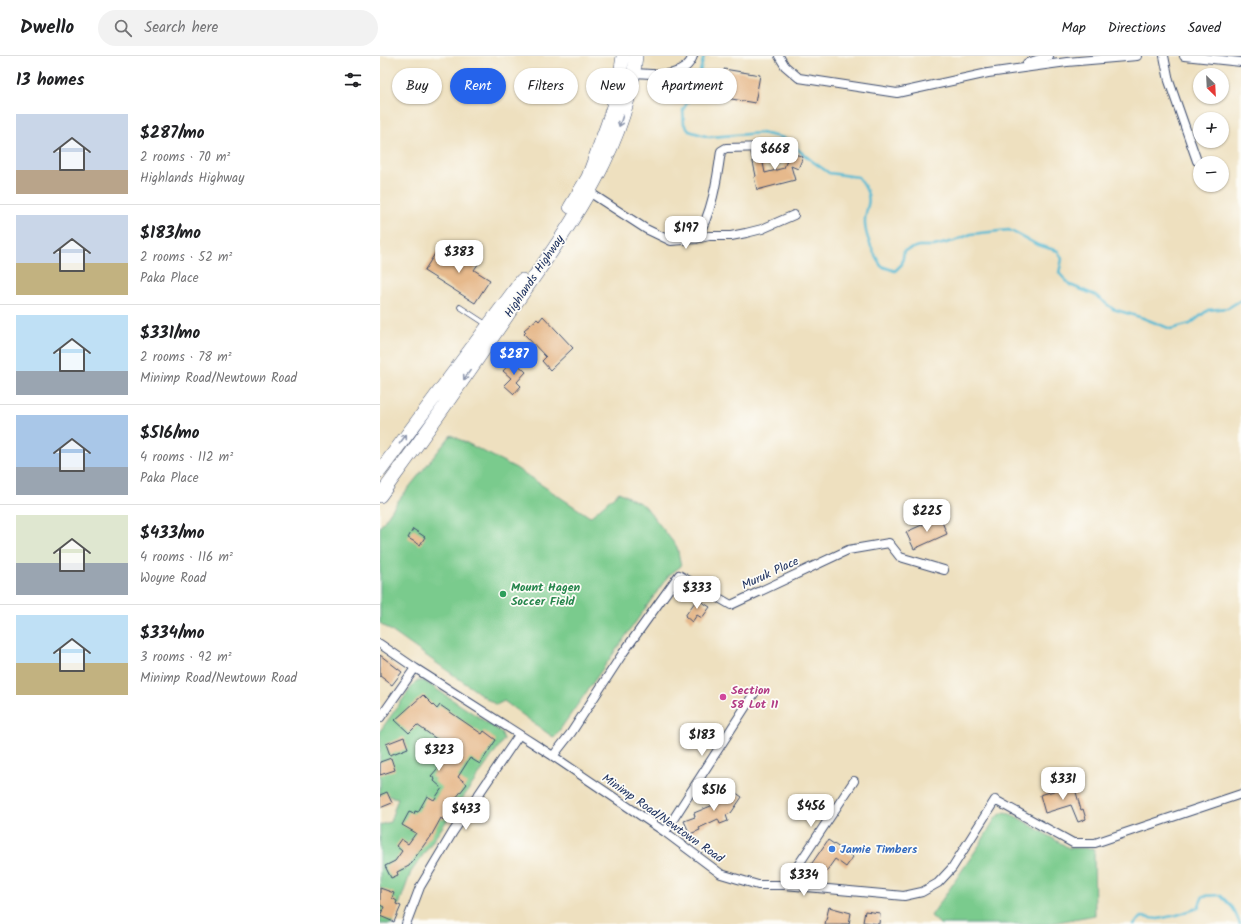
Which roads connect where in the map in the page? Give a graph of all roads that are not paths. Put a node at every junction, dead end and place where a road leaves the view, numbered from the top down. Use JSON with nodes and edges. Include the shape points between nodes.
{"nodes":[{"id":1,"x":623,"y":56,"type":"edge"},
{"id":2,"x":636,"y":56,"type":"edge"},
{"id":3,"x":693,"y":56,"type":"edge"},
{"id":4,"x":779,"y":56,"type":"edge"},
{"id":5,"x":1049,"y":56,"type":"edge"},
{"id":6,"x":1137,"y":56,"type":"edge"},
{"id":7,"x":1164,"y":56,"type":"edge"},
{"id":8,"x":1184,"y":56,"type":"edge"},
{"id":9,"x":1241,"y":62,"type":"edge"},
{"id":10,"x":635,"y":68,"type":"edge"},
{"id":11,"x":1004,"y":71,"type":"junction"},
{"id":12,"x":639,"y":73,"type":"edge"},
{"id":13,"x":626,"y":104,"type":"edge"},
{"id":14,"x":771,"y":147,"type":"dead end"},
{"id":15,"x":1195,"y":156,"type":"edge"},
{"id":16,"x":589,"y":192,"type":"junction"},
{"id":17,"x":794,"y":215,"type":"dead end"},
{"id":18,"x":696,"y":239,"type":"junction"},
{"id":19,"x":460,"y":307,"type":"dead end"},
{"id":20,"x":488,"y":325,"type":"junction"},
{"id":21,"x":380,"y":471,"type":"edge"},
{"id":22,"x":380,"y":496,"type":"edge"},
{"id":23,"x":944,"y":570,"type":"dead end"},
{"id":24,"x":380,"y":644,"type":"edge"},
{"id":25,"x":415,"y":668,"type":"junction"},
{"id":26,"x":755,"y":692,"type":"dead end"},
{"id":27,"x":380,"y":718,"type":"edge"},
{"id":28,"x":519,"y":735,"type":"junction"},
{"id":29,"x":553,"y":756,"type":"junction"},
{"id":30,"x":854,"y":781,"type":"dead end"},
{"id":31,"x":1241,"y":794,"type":"edge"},
{"id":32,"x":665,"y":832,"type":"junction"},
{"id":33,"x":785,"y":885,"type":"junction"},
{"id":34,"x":406,"y":924,"type":"edge"}],
"edges":[{"from":1,"to":20,"type":"main road","name":"Highlands Highway","via":[[617,94],[588,177],[548,245]]},
{"from":2,"to":10,"type":"main road","name":"Highlands Highway"},
{"from":3,"to":12,"type":"street","via":[[683,70],[669,74]]},
{"from":4,"to":11,"type":"street","via":[[785,66],[799,78],[897,93]]},
{"from":5,"to":11,"type":"street"},
{"from":6,"to":11,"type":"street"},
{"from":7,"to":15,"type":"street","via":[[1169,81]]},
{"from":8,"to":9,"type":"street"},
{"from":13,"to":16,"type":"main road","name":"Highlands Highway","one_way":true,"via":[[616,137]]},
{"from":14,"to":18,"type":"street","via":[[726,148],[721,151],[717,185],[702,230]]},
{"from":16,"to":18,"type":"street","via":[[646,229],[671,241]]},
{"from":16,"to":22,"type":"main road","name":"Highlands Highway","one_way":true,"via":[[554,249]]},
{"from":17,"to":18,"type":"street","via":[[746,233]]},
{"from":19,"to":20,"type":"lane"},
{"from":21,"to":20,"type":"main road","name":"Highlands Highway","one_way":true},
{"from":23,"to":29,"type":"street","name":"Muruk Place","via":[[900,557],[889,543],[848,550],[731,605],[679,575]]},
{"from":24,"to":25,"type":"street","name":"Minimp Road/Newtown Road"},
{"from":25,"to":27,"type":"street"},
{"from":25,"to":28,"type":"street","name":"Minimp Road/Newtown Road"},
{"from":26,"to":32,"type":"street"},
{"from":28,"to":29,"type":"street","name":"Minimp Road/Newtown Road"},
{"from":28,"to":34,"type":"street","via":[[453,832],[420,887]]},
{"from":29,"to":32,"type":"street","name":"Minimp Road/Newtown Road"},
{"from":30,"to":33,"type":"street"},
{"from":31,"to":33,"type":"street","name":"Minimp Road/Newtown Road","via":[[1095,843],[1073,843],[995,800],[952,868],[938,883],[922,892],[904,896]]},
{"from":32,"to":33,"type":"street","name":"Minimp Road/Newtown Road","via":[[721,874],[758,885]]}]}
